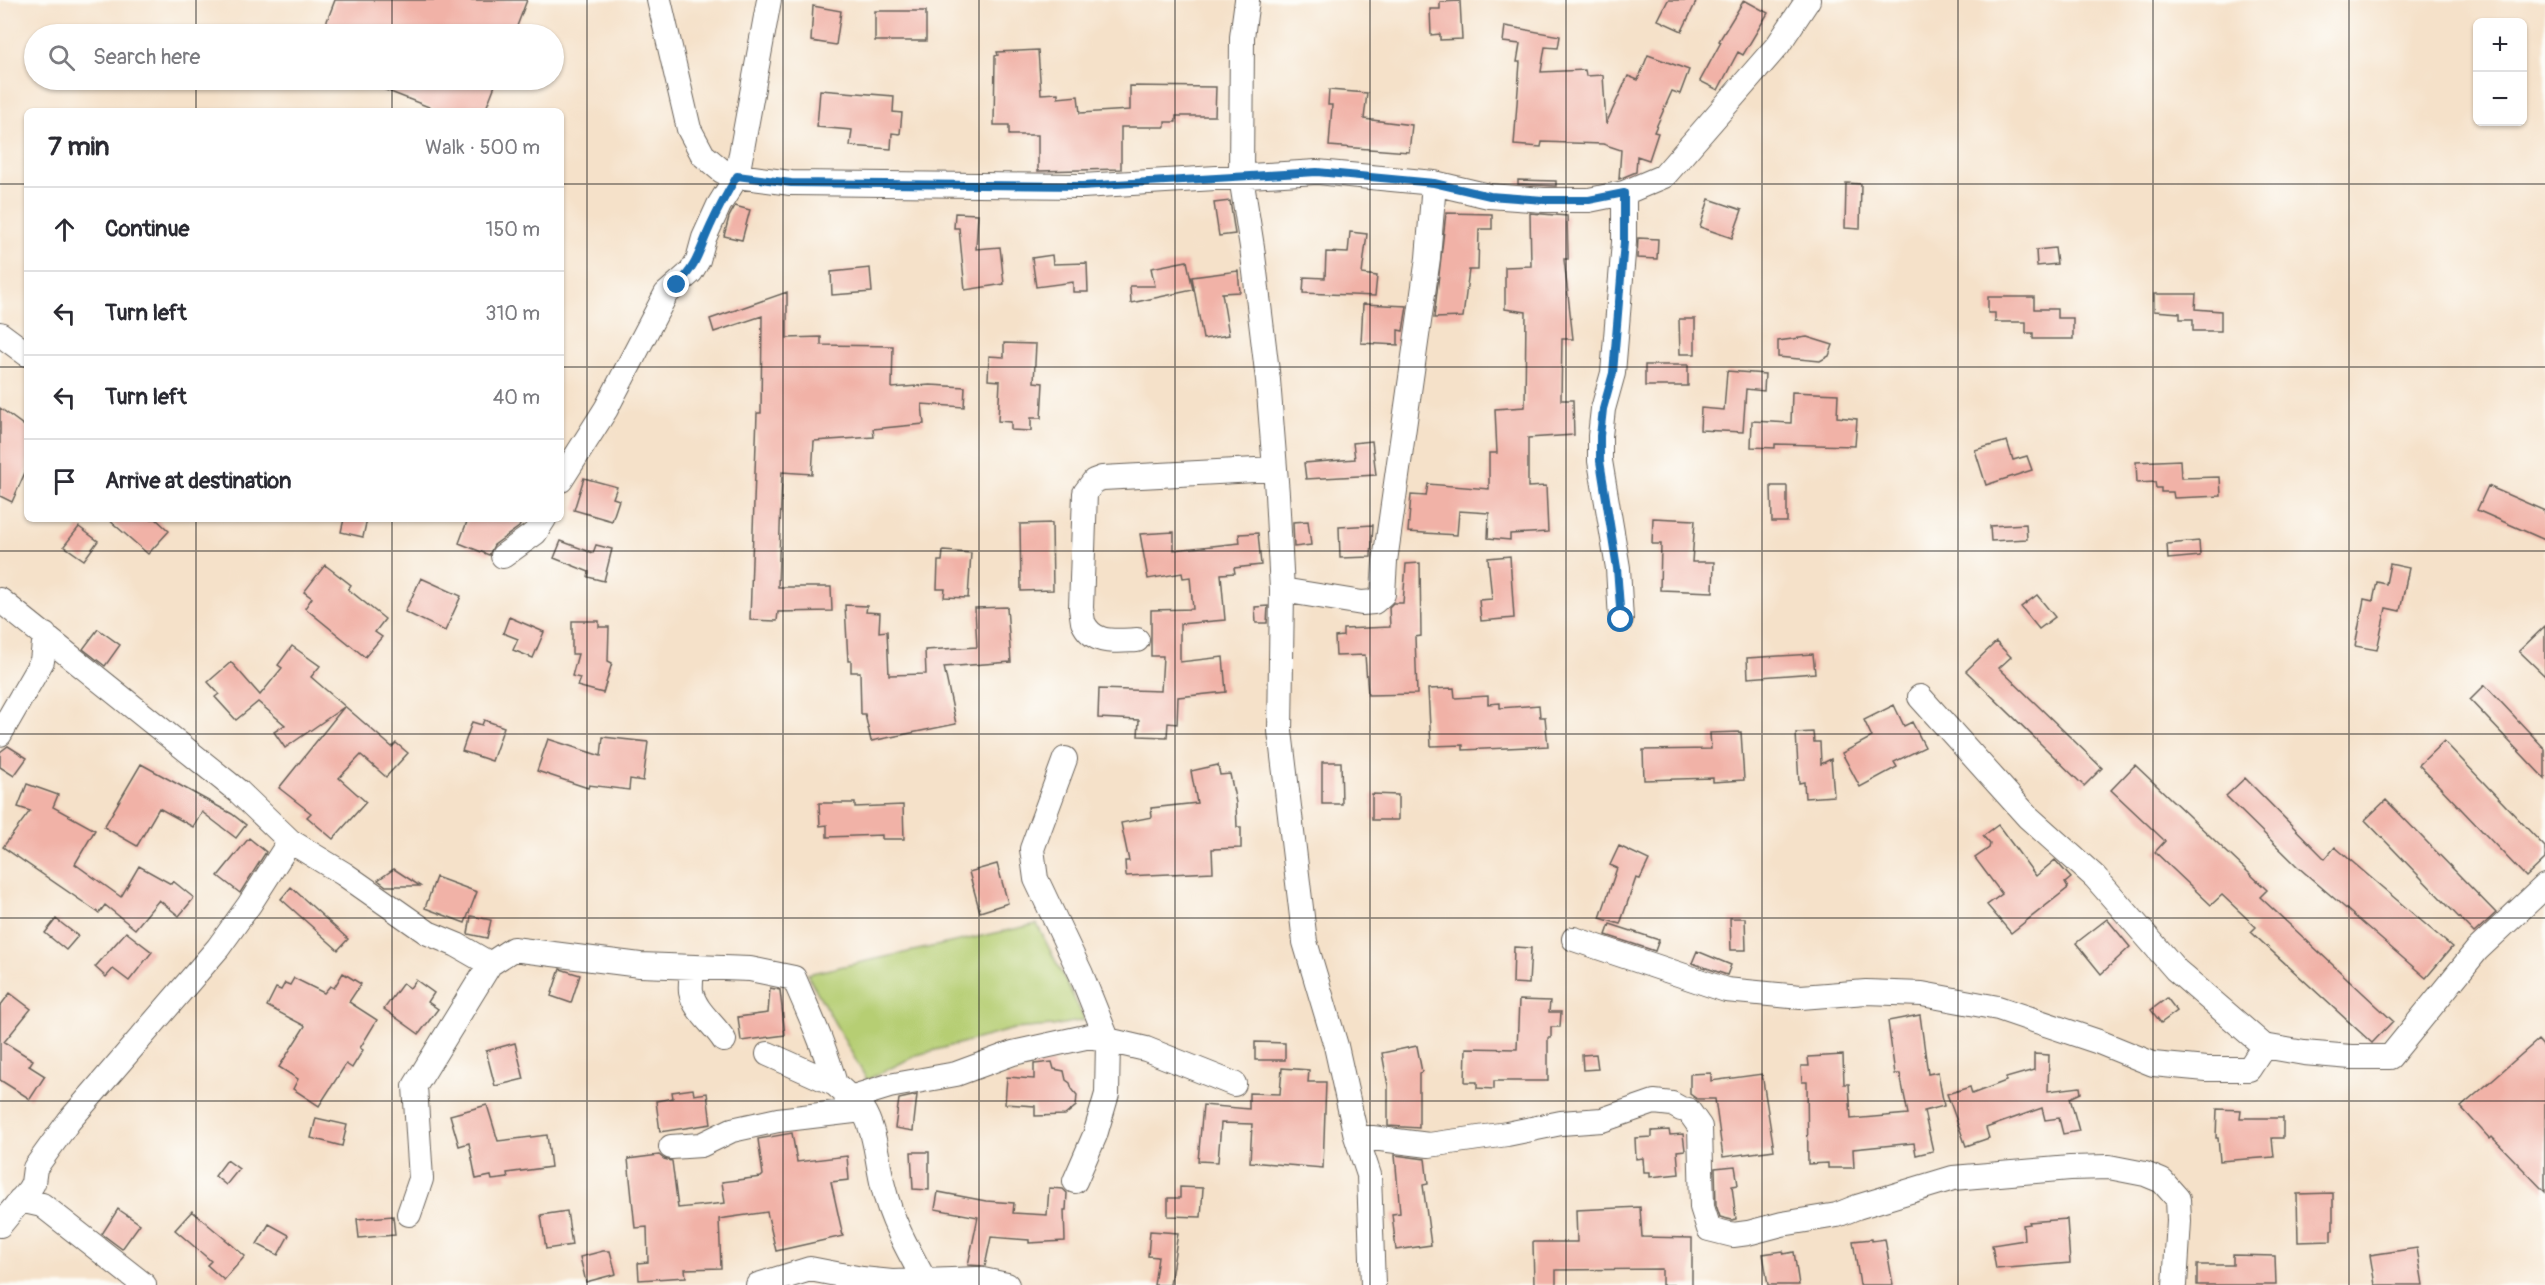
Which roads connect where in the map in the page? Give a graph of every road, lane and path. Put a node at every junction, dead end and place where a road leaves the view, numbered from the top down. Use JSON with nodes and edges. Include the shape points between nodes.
{"nodes":[{"id":1,"x":659,"y":0,"type":"edge"},
{"id":2,"x":770,"y":0,"type":"edge"},
{"id":3,"x":1247,"y":0,"type":"edge"},
{"id":4,"x":1808,"y":0,"type":"edge"},
{"id":5,"x":737,"y":176,"type":"junction"},
{"id":6,"x":1241,"y":177,"type":"junction"},
{"id":7,"x":1434,"y":183,"type":"junction"},
{"id":8,"x":1624,"y":193,"type":"junction"},
{"id":9,"x":0,"y":334,"type":"edge"},
{"id":10,"x":24,"y":352,"type":"edge"},
{"id":11,"x":568,"y":456,"type":"edge"},
{"id":12,"x":1275,"y":470,"type":"junction"},
{"id":13,"x":542,"y":522,"type":"edge"},
{"id":14,"x":503,"y":556,"type":"dead end"},
{"id":15,"x":1282,"y":590,"type":"junction"},
{"id":16,"x":0,"y":600,"type":"edge"},
{"id":17,"x":1621,"y":620,"type":"dead end"},
{"id":18,"x":1137,"y":640,"type":"dead end"},
{"id":19,"x":53,"y":656,"type":"junction"},
{"id":20,"x":1920,"y":697,"type":"dead end"},
{"id":21,"x":0,"y":734,"type":"edge"},
{"id":22,"x":1065,"y":759,"type":"dead end"},
{"id":23,"x":290,"y":841,"type":"junction"},
{"id":24,"x":2545,"y":886,"type":"edge"},
{"id":25,"x":1574,"y":939,"type":"dead end"},
{"id":26,"x":490,"y":964,"type":"junction"},
{"id":27,"x":692,"y":967,"type":"junction"},
{"id":28,"x":724,"y":1040,"type":"dead end"},
{"id":29,"x":1107,"y":1041,"type":"junction"},
{"id":30,"x":2264,"y":1046,"type":"junction"},
{"id":31,"x":768,"y":1054,"type":"dead end"},
{"id":32,"x":1234,"y":1084,"type":"dead end"},
{"id":33,"x":848,"y":1098,"type":"junction"},
{"id":34,"x":1356,"y":1136,"type":"junction"},
{"id":35,"x":671,"y":1147,"type":"dead end"},
{"id":36,"x":1075,"y":1181,"type":"dead end"},
{"id":37,"x":32,"y":1196,"type":"junction"},
{"id":38,"x":409,"y":1214,"type":"dead end"},
{"id":39,"x":0,"y":1225,"type":"edge"},
{"id":40,"x":924,"y":1283,"type":"edge"},
{"id":41,"x":144,"y":1285,"type":"edge"},
{"id":42,"x":758,"y":1285,"type":"edge"},
{"id":43,"x":1006,"y":1285,"type":"edge"},
{"id":44,"x":1373,"y":1285,"type":"edge"},
{"id":45,"x":2175,"y":1285,"type":"edge"}],
"edges":[{"from":1,"to":5,"type":"street","via":[[689,129],[703,155],[722,171]]},
{"from":2,"to":5,"type":"street"},
{"from":3,"to":6,"type":"street","via":[[1242,37]]},
{"from":4,"to":8,"type":"street","via":[[1778,45],[1664,176]]},
{"from":5,"to":6,"type":"street","via":[[791,183],[1060,186]]},
{"from":5,"to":11,"type":"street","via":[[691,272],[666,294],[606,409]]},
{"from":6,"to":7,"type":"street","via":[[1317,172]]},
{"from":6,"to":12,"type":"street","via":[[1255,270]]},
{"from":7,"to":8,"type":"street","via":[[1490,196],[1544,200],[1589,200]]},
{"from":7,"to":15,"type":"street","via":[[1428,258],[1383,594],[1374,602],[1362,603]]},
{"from":8,"to":17,"type":"street","via":[[1613,373],[1600,436]]},
{"from":9,"to":10,"type":"street"},
{"from":12,"to":15,"type":"street"},
{"from":12,"to":18,"type":"street","via":[[1102,478],[1089,485],[1084,513],[1083,622],[1087,632],[1097,639]]},
{"from":13,"to":14,"type":"street","via":[[535,533]]},
{"from":15,"to":34,"type":"street","via":[[1280,731],[1305,942],[1336,1046]]},
{"from":16,"to":19,"type":"street","via":[[45,634]]},
{"from":19,"to":21,"type":"street"},
{"from":19,"to":23,"type":"street","via":[[239,792]]},
{"from":20,"to":30,"type":"street","via":[[2028,817],[2095,878],[2176,970]]},
{"from":22,"to":29,"type":"street","via":[[1032,849],[1036,879],[1081,974]]},
{"from":23,"to":26,"type":"street","via":[[428,933]]},
{"from":23,"to":37,"type":"street","via":[[218,948],[69,1121],[34,1168]]},
{"from":24,"to":30,"type":"street","via":[[2477,950],[2390,1057],[2327,1055]]},
{"from":25,"to":30,"type":"street","via":[[1726,990],[1801,997],[1866,992],[1922,994],[1998,1008],[2152,1064],[2249,1069]]},
{"from":26,"to":27,"type":"street","via":[[513,949],[640,965]]},
{"from":26,"to":38,"type":"street","via":[[415,1086],[421,1179]]},
{"from":27,"to":28,"type":"street","via":[[691,992],[700,1012]]},
{"from":27,"to":33,"type":"street","via":[[750,969],[794,978],[806,1012]]},
{"from":29,"to":32,"type":"street","via":[[1146,1049]]},
{"from":29,"to":33,"type":"street","via":[[1090,1036],[1013,1053],[956,1074]]},
{"from":29,"to":36,"type":"street","via":[[1107,1094]]},
{"from":31,"to":33,"type":"street"},
{"from":33,"to":35,"type":"street","via":[[732,1130],[701,1145]]},
{"from":33,"to":40,"type":"street","via":[[871,1134],[883,1188],[899,1234]]},
{"from":34,"to":44,"type":"street","via":[[1369,1175]]},
{"from":34,"to":45,"type":"street","via":[[1429,1145],[1602,1120],[1654,1102],[1672,1104],[1688,1110],[1700,1127],[1702,1207],[1709,1229],[1733,1235],[1837,1215],[1953,1178],[2109,1167],[2162,1181],[2178,1198]]},
{"from":37,"to":39,"type":"street"},
{"from":37,"to":41,"type":"street"},
{"from":40,"to":42,"type":"street","via":[[872,1280],[810,1269]]},
{"from":40,"to":43,"type":"street","via":[[978,1279]]}]}
